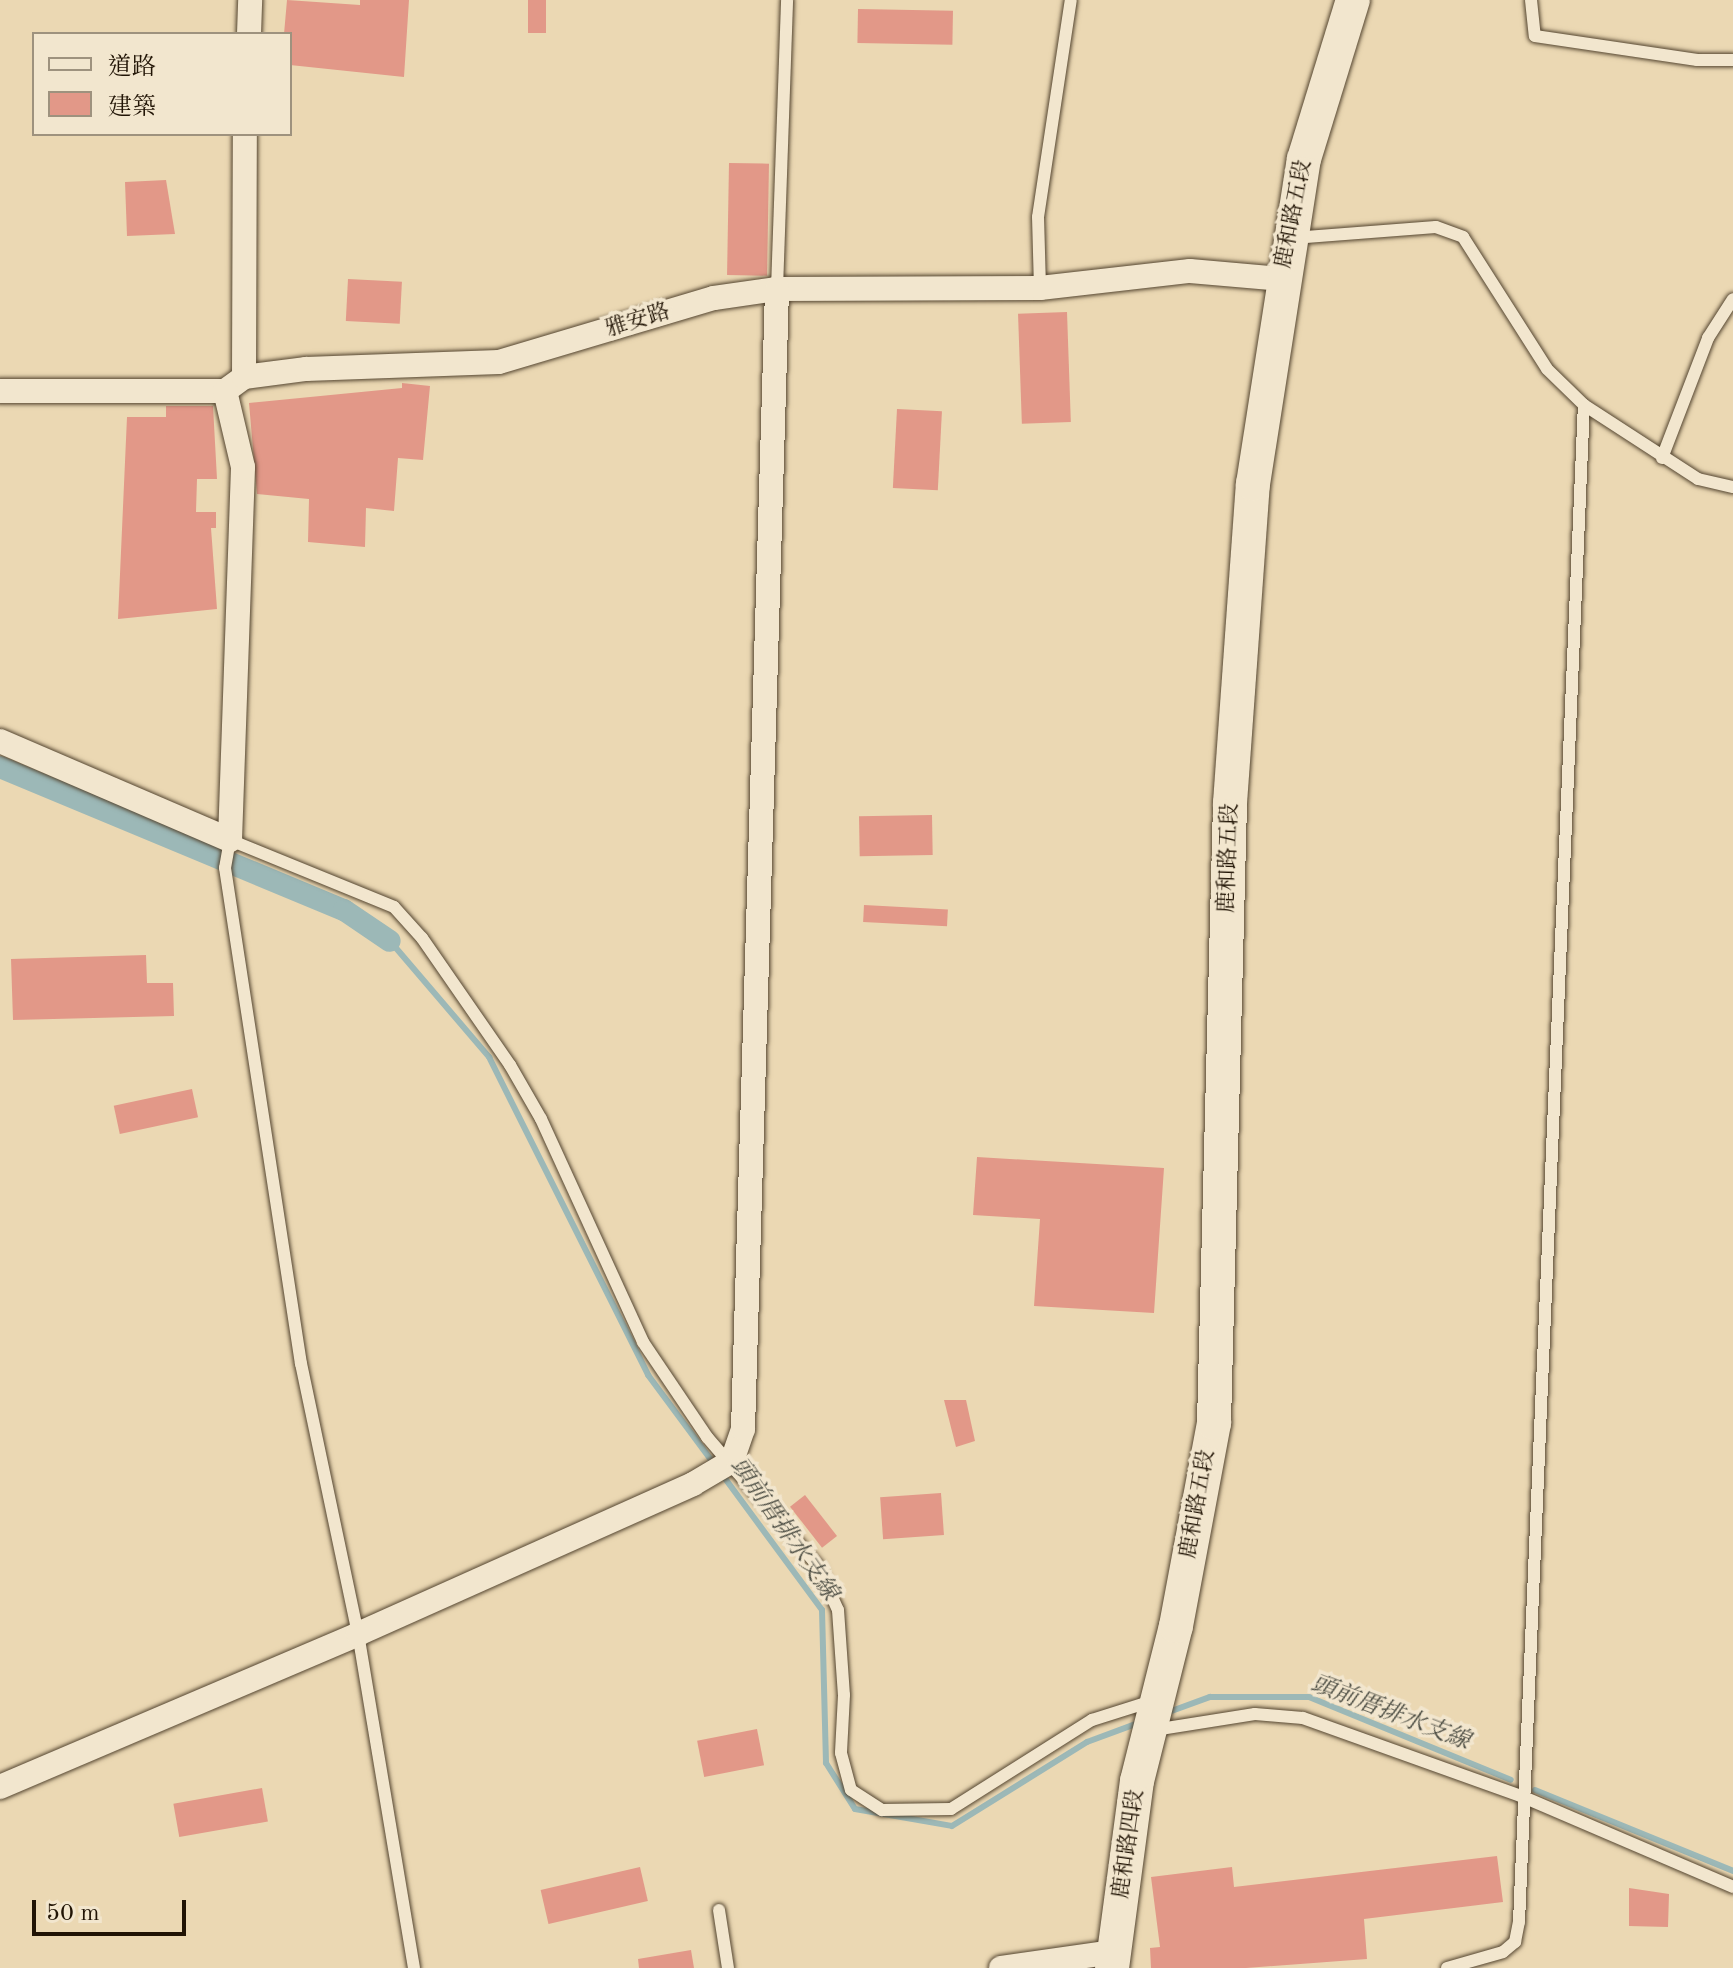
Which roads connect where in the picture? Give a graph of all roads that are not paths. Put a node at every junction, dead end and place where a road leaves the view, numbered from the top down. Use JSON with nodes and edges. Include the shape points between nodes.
{"nodes":[{"id":1,"x":250,"y":0,"type":"edge"},
{"id":2,"x":787,"y":0,"type":"edge"},
{"id":3,"x":1071,"y":0,"type":"edge"},
{"id":4,"x":1353,"y":0,"type":"edge"},
{"id":5,"x":1531,"y":0,"type":"edge"},
{"id":6,"x":249,"y":32,"type":"edge"},
{"id":7,"x":1733,"y":60,"type":"edge"},
{"id":8,"x":245,"y":136,"type":"edge"},
{"id":9,"x":1290,"y":238,"type":"junction"},
{"id":10,"x":1281,"y":279,"type":"junction"},
{"id":11,"x":1040,"y":288,"type":"junction"},
{"id":12,"x":777,"y":289,"type":"junction"},
{"id":13,"x":1733,"y":299,"type":"edge"},
{"id":14,"x":235,"y":384,"type":"junction"},
{"id":15,"x":0,"y":391,"type":"edge"},
{"id":16,"x":1584,"y":405,"type":"junction"},
{"id":17,"x":1662,"y":458,"type":"junction"},
{"id":18,"x":1733,"y":487,"type":"edge"},
{"id":19,"x":0,"y":741,"type":"edge"},
{"id":20,"x":230,"y":840,"type":"junction"},
{"id":21,"x":732,"y":1461,"type":"junction"},
{"id":22,"x":358,"y":1634,"type":"junction"},
{"id":23,"x":1152,"y":1714,"type":"junction"},
{"id":24,"x":0,"y":1787,"type":"edge"},
{"id":25,"x":1521,"y":1796,"type":"junction"},
{"id":26,"x":1733,"y":1887,"type":"edge"},
{"id":27,"x":719,"y":1910,"type":"dead end"},
{"id":28,"x":1113,"y":1960,"type":"edge"},
{"id":29,"x":414,"y":1968,"type":"edge"},
{"id":30,"x":728,"y":1968,"type":"edge"},
{"id":31,"x":1001,"y":1968,"type":"edge"},
{"id":32,"x":1447,"y":1968,"type":"edge"}],
"edges":[{"from":1,"to":6,"type":"street"},
{"from":2,"to":12,"type":"lane"},
{"from":3,"to":11,"type":"lane","via":[[1038,217]]},
{"from":4,"to":9,"type":"main road","name":"鹿和路五段","via":[[1304,159]]},
{"from":5,"to":7,"type":"lane","via":[[1535,36],[1697,60]]},
{"from":8,"to":14,"type":"street"},
{"from":9,"to":10,"type":"main road","name":"鹿和路五段"},
{"from":9,"to":16,"type":"lane","via":[[1436,227],[1463,237],[1547,369]]},
{"from":10,"to":11,"type":"street","name":"雅安路","via":[[1190,271]]},
{"from":10,"to":23,"type":"main road","name":"鹿和路五段","via":[[1253,484],[1230,803],[1214,1423],[1176,1626]]},
{"from":11,"to":12,"type":"street","name":"雅安路"},
{"from":12,"to":14,"type":"street","name":"雅安路","via":[[714,298],[499,362],[306,369]]},
{"from":12,"to":21,"type":"street","via":[[743,1429]]},
{"from":13,"to":17,"type":"lane","via":[[1708,338]]},
{"from":14,"to":15,"type":"street","name":"雅安路"},
{"from":14,"to":20,"type":"street","via":[[243,467]]},
{"from":16,"to":17,"type":"lane"},
{"from":16,"to":25,"type":"lane"},
{"from":17,"to":18,"type":"lane","via":[[1698,479]]},
{"from":19,"to":20,"type":"street"},
{"from":20,"to":21,"type":"lane","via":[[394,907],[422,938],[541,1119],[643,1342],[707,1437]]},
{"from":20,"to":22,"type":"lane","via":[[225,868],[301,1364]]},
{"from":21,"to":22,"type":"street","via":[[693,1484]]},
{"from":21,"to":23,"type":"lane","via":[[818,1566],[838,1610],[844,1684],[841,1753],[851,1790],[862,1800],[882,1810],[951,1809],[1092,1720]]},
{"from":22,"to":24,"type":"street"},
{"from":22,"to":29,"type":"lane"},
{"from":23,"to":25,"type":"lane","via":[[1303,1718]]},
{"from":23,"to":28,"type":"main road","name":"鹿和路四段"},
{"from":25,"to":26,"type":"lane"},
{"from":25,"to":32,"type":"lane","via":[[1515,1942],[1499,1954]]},
{"from":27,"to":30,"type":"lane"},
{"from":28,"to":31,"type":"street"}]}
